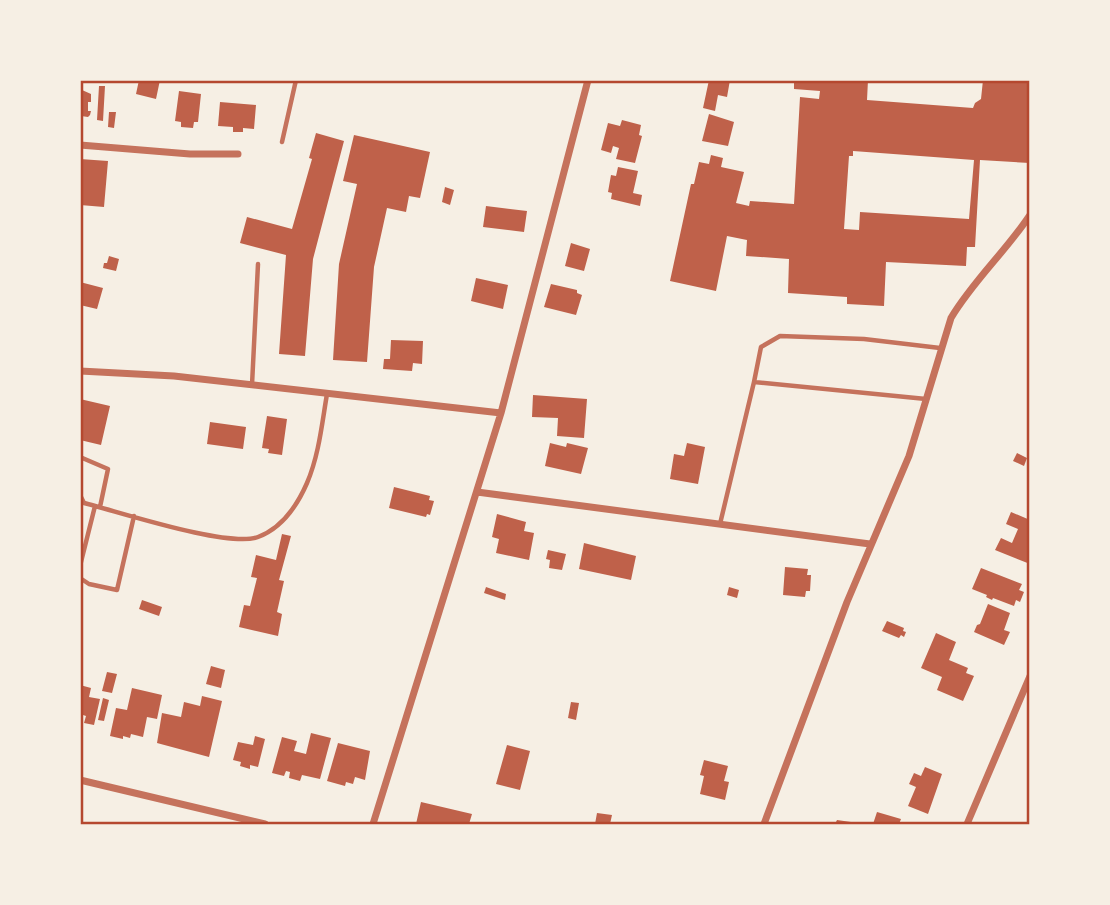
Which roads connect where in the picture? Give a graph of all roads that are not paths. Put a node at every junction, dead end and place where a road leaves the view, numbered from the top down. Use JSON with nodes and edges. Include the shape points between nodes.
{"nodes":[{"id":1,"x":296,"y":80,"type":"edge"},
{"id":2,"x":588,"y":80,"type":"edge"},
{"id":3,"x":282,"y":142,"type":"dead end"},
{"id":4,"x":80,"y":145,"type":"edge"},
{"id":5,"x":238,"y":154,"type":"dead end"},
{"id":6,"x":1030,"y":215,"type":"edge"},
{"id":7,"x":258,"y":264,"type":"dead end"},
{"id":8,"x":940,"y":348,"type":"junction"},
{"id":9,"x":80,"y":371,"type":"edge"},
{"id":10,"x":754,"y":382,"type":"junction"},
{"id":11,"x":252,"y":386,"type":"junction"},
{"id":12,"x":327,"y":394,"type":"junction"},
{"id":13,"x":926,"y":399,"type":"junction"},
{"id":14,"x":500,"y":413,"type":"junction"},
{"id":15,"x":80,"y":457,"type":"edge"},
{"id":16,"x":477,"y":492,"type":"junction"},
{"id":17,"x":81,"y":495,"type":"edge"},
{"id":18,"x":98,"y":507,"type":"junction"},
{"id":19,"x":134,"y":516,"type":"junction"},
{"id":20,"x":720,"y":524,"type":"junction"},
{"id":21,"x":870,"y":544,"type":"junction"},
{"id":22,"x":80,"y":566,"type":"edge"},
{"id":23,"x":80,"y":578,"type":"edge"},
{"id":24,"x":1030,"y":676,"type":"edge"},
{"id":25,"x":80,"y":780,"type":"edge"},
{"id":26,"x":265,"y":824,"type":"edge"},
{"id":27,"x":373,"y":824,"type":"edge"},
{"id":28,"x":764,"y":824,"type":"edge"},
{"id":29,"x":967,"y":824,"type":"edge"}],
"edges":[{"from":1,"to":3,"type":"lane"},
{"from":2,"to":14,"type":"street"},
{"from":4,"to":5,"type":"street"},
{"from":6,"to":8,"type":"street","via":[[961,301]]},
{"from":7,"to":11,"type":"lane"},
{"from":8,"to":10,"type":"lane","via":[[780,336],[761,347]]},
{"from":8,"to":13,"type":"street"},
{"from":9,"to":11,"type":"street"},
{"from":10,"to":13,"type":"lane"},
{"from":10,"to":20,"type":"lane"},
{"from":11,"to":12,"type":"street"},
{"from":12,"to":14,"type":"street"},
{"from":12,"to":19,"type":"lane","via":[[308,481],[288,516],[275,527],[247,540],[230,539]]},
{"from":13,"to":21,"type":"street","via":[[909,456]]},
{"from":14,"to":16,"type":"street"},
{"from":15,"to":18,"type":"lane","via":[[108,470]]},
{"from":16,"to":20,"type":"street"},
{"from":16,"to":27,"type":"street"},
{"from":17,"to":18,"type":"lane","via":[[85,503]]},
{"from":18,"to":19,"type":"lane"},
{"from":18,"to":22,"type":"lane"},
{"from":19,"to":23,"type":"lane","via":[[117,590]]},
{"from":20,"to":21,"type":"street"},
{"from":21,"to":28,"type":"street"},
{"from":24,"to":29,"type":"street"},
{"from":25,"to":26,"type":"street"}]}
